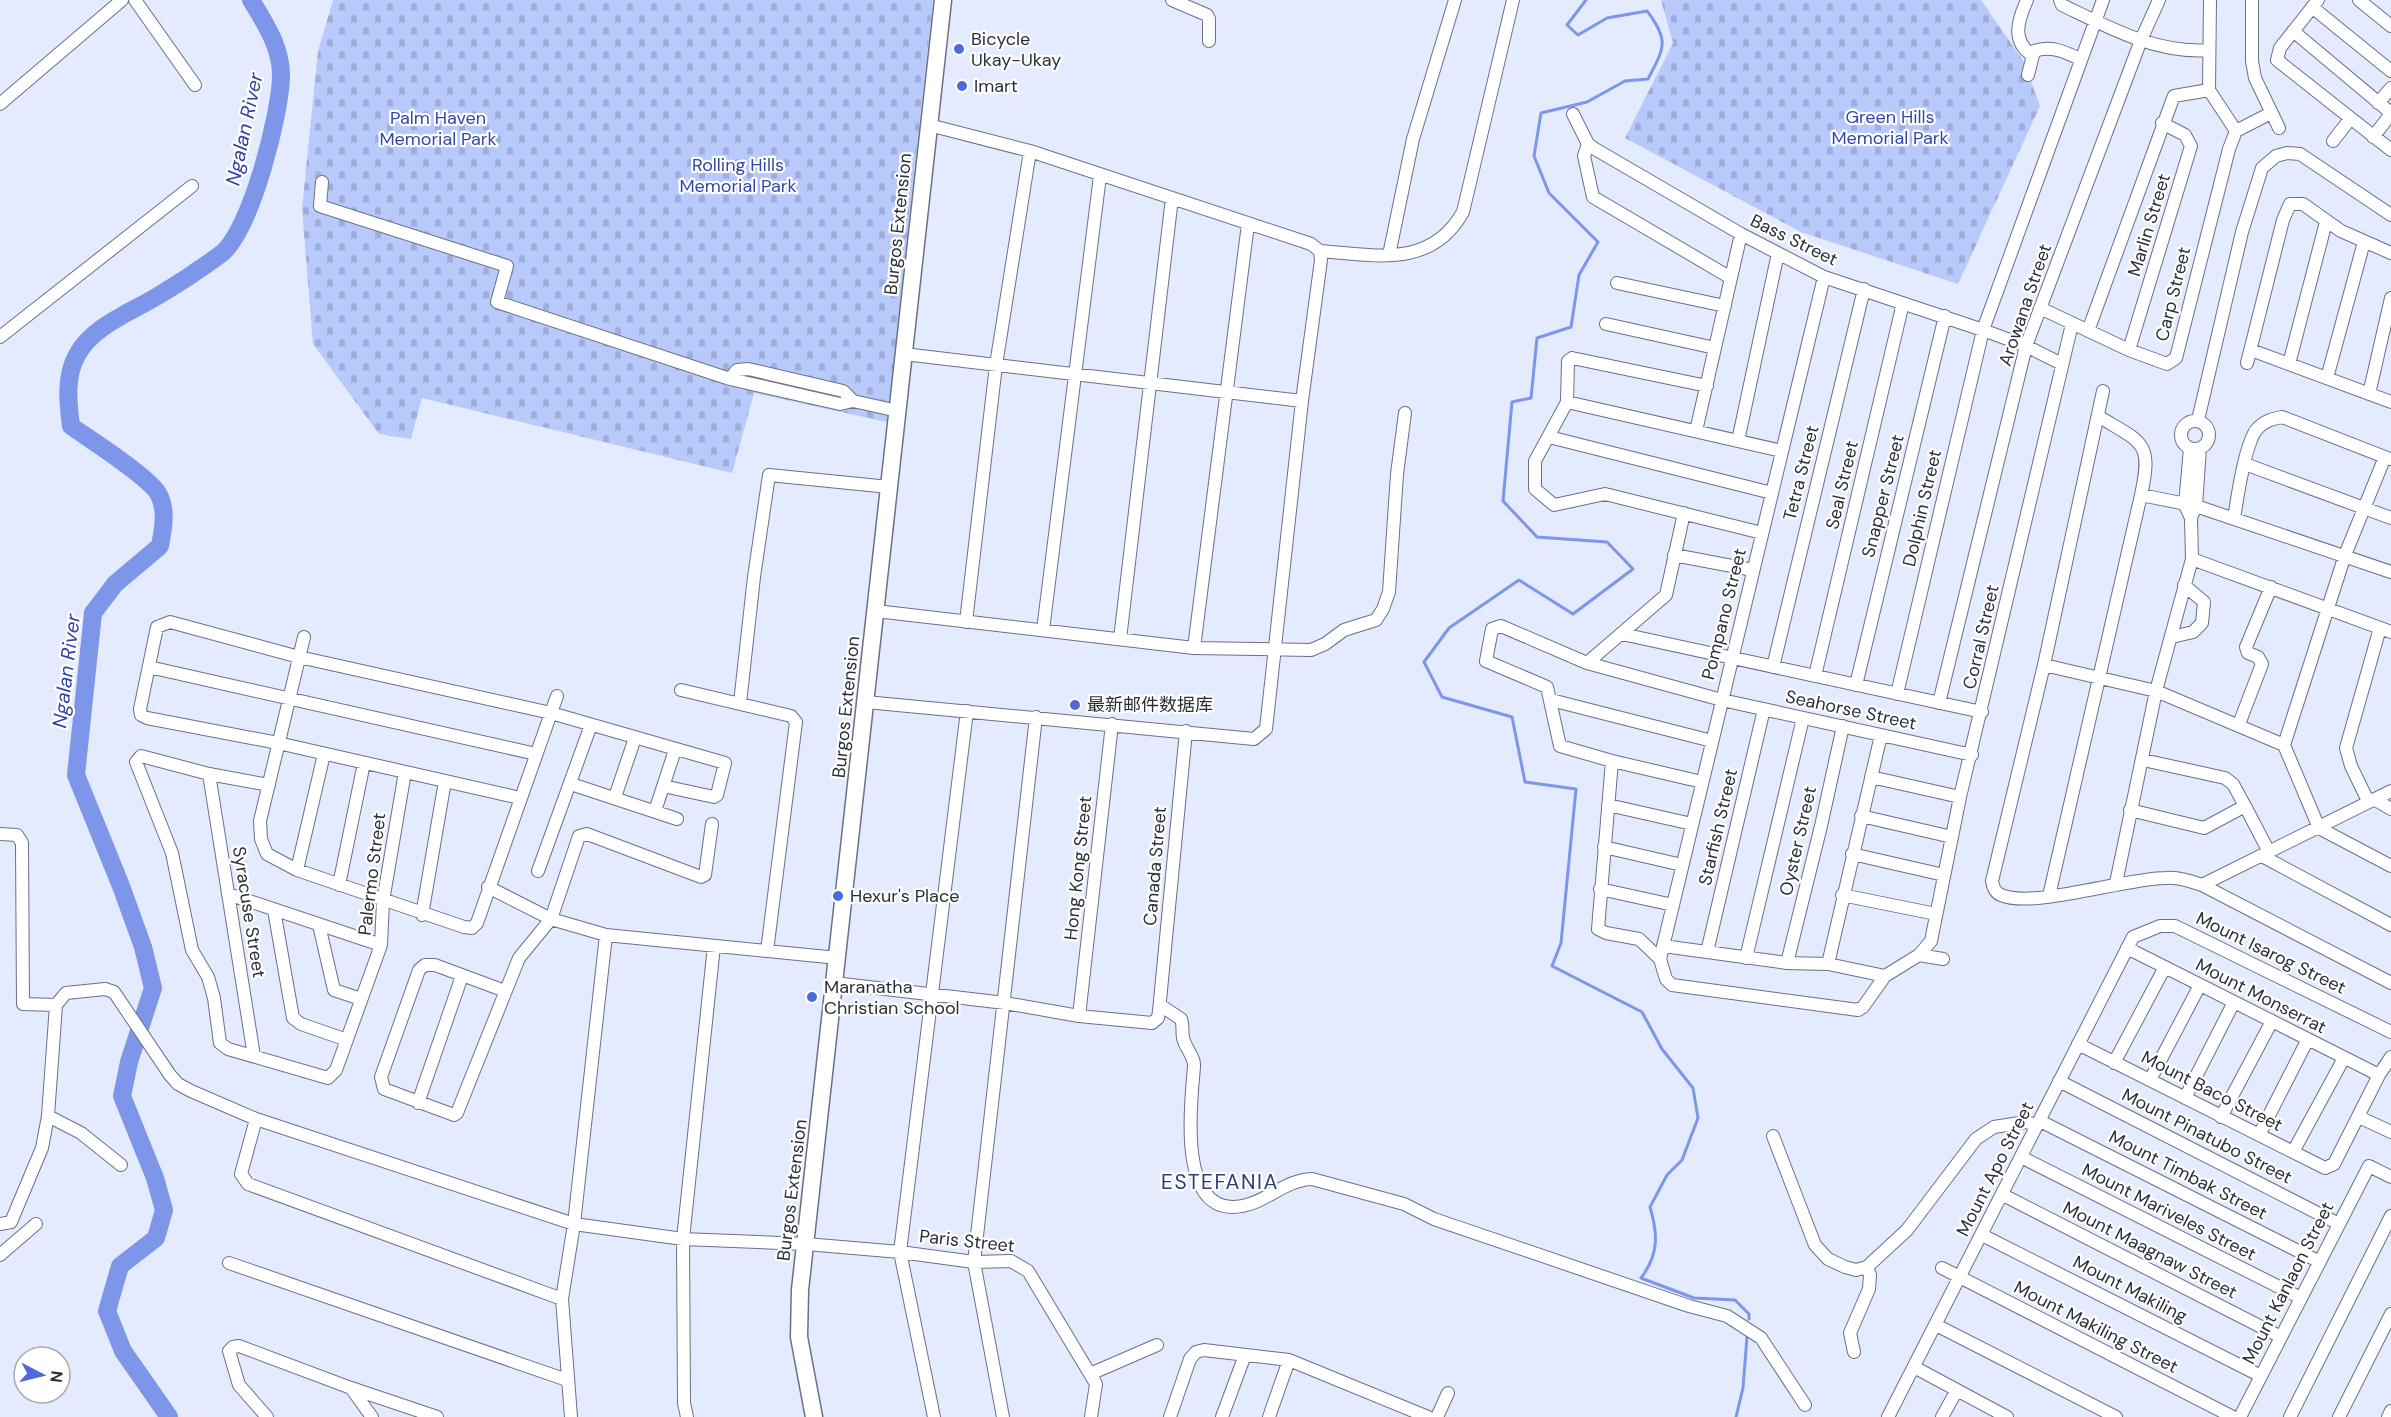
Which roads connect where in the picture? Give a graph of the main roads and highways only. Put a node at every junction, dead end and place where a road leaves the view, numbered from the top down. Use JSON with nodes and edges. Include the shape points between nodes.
{"nodes":[{"id":1,"x":943,"y":0,"type":"edge"},
{"id":2,"x":814,"y":1417,"type":"edge"}],
"edges":[{"from":1,"to":2,"type":"main road","name":"Burgos Extension","via":[[800,1290],[799,1337]]}]}
